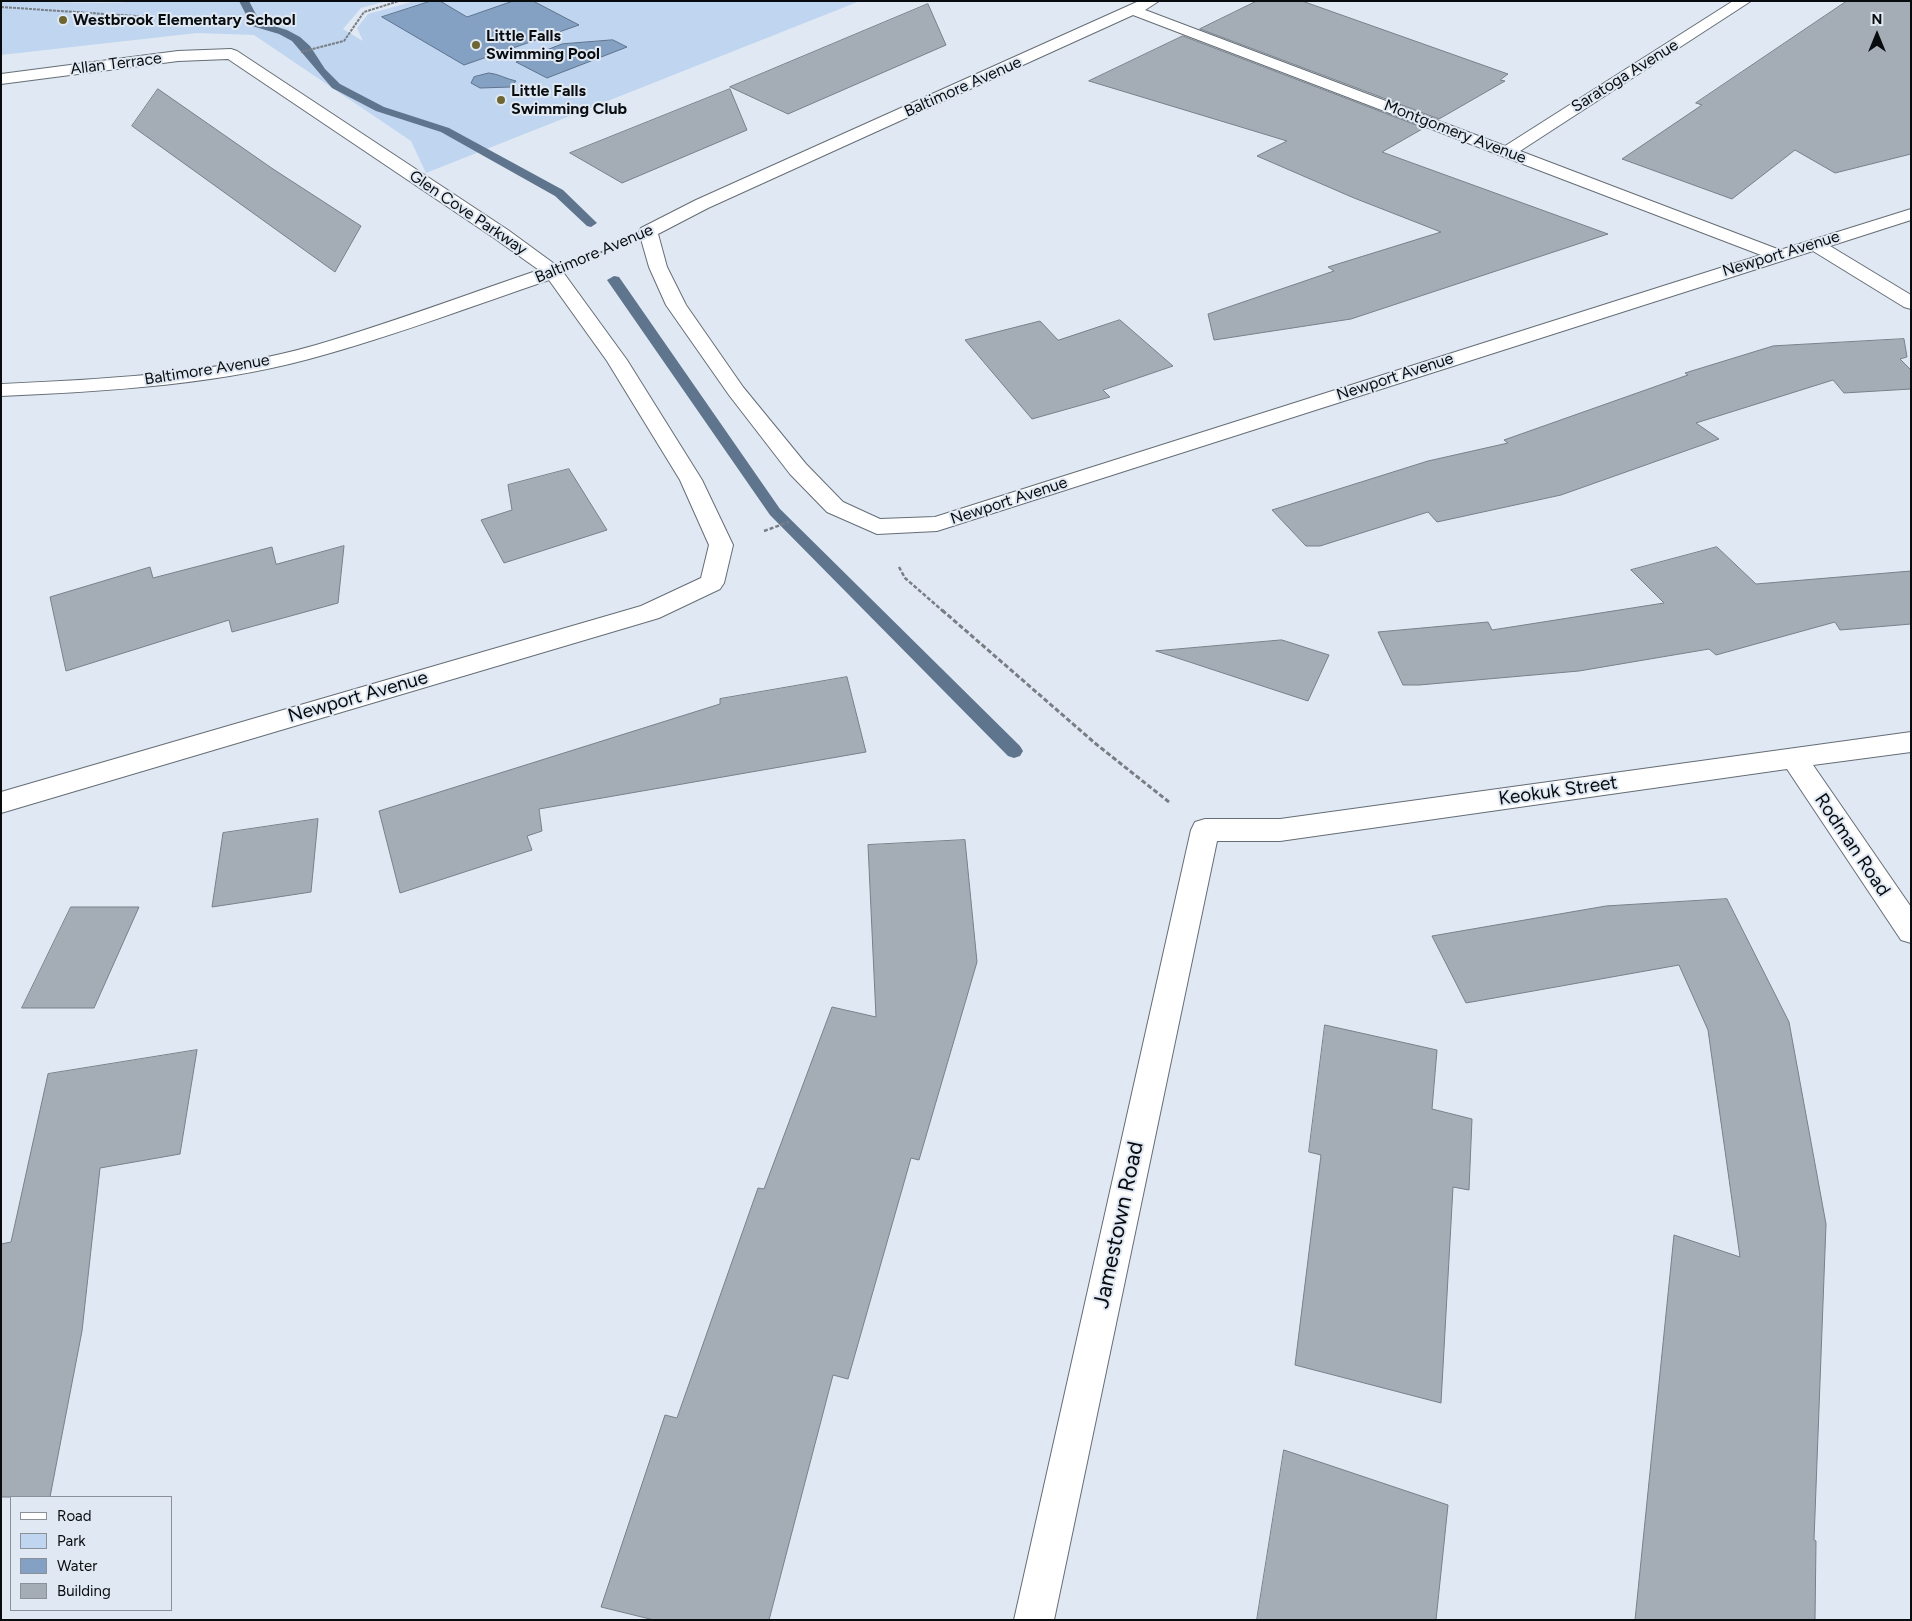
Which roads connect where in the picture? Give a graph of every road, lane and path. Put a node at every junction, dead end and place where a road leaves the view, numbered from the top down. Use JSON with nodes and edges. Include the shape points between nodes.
{"nodes":[{"id":1,"x":400,"y":1,"type":"edge"},
{"id":2,"x":1152,"y":1,"type":"edge"},
{"id":3,"x":1744,"y":1,"type":"edge"},
{"id":4,"x":1,"y":7,"type":"edge"},
{"id":5,"x":1133,"y":10,"type":"junction"},
{"id":6,"x":152,"y":18,"type":"dead end"},
{"id":7,"x":231,"y":54,"type":"joint"},
{"id":8,"x":294,"y":54,"type":"dead end"},
{"id":9,"x":1,"y":79,"type":"edge"},
{"id":10,"x":1507,"y":152,"type":"junction"},
{"id":11,"x":1911,"y":214,"type":"edge"},
{"id":12,"x":648,"y":232,"type":"junction"},
{"id":13,"x":1814,"y":244,"type":"junction"},
{"id":14,"x":1777,"y":254,"type":"junction"},
{"id":15,"x":554,"y":272,"type":"junction"},
{"id":16,"x":1911,"y":303,"type":"edge"},
{"id":17,"x":1,"y":390,"type":"edge"},
{"id":18,"x":792,"y":521,"type":"dead end"},
{"id":19,"x":876,"y":527,"type":"junction"},
{"id":20,"x":756,"y":534,"type":"dead end"},
{"id":21,"x":712,"y":583,"type":"joint"},
{"id":22,"x":1911,"y":742,"type":"edge"},
{"id":23,"x":1794,"y":758,"type":"junction"},
{"id":24,"x":1,"y":802,"type":"edge"},
{"id":25,"x":1205,"y":830,"type":"junction"},
{"id":26,"x":1911,"y":932,"type":"edge"},
{"id":27,"x":1034,"y":1620,"type":"edge"}],
"edges":[{"from":1,"to":8,"type":"path","via":[[364,12],[344,41]]},
{"from":2,"to":5,"type":"street","name":"Baltimore Avenue"},
{"from":3,"to":10,"type":"street","name":"Saratoga Avenue"},
{"from":4,"to":6,"type":"path"},
{"from":5,"to":10,"type":"street","name":"Montgomery Avenue"},
{"from":5,"to":12,"type":"street","name":"Baltimore Avenue","via":[[702,204]]},
{"from":7,"to":9,"type":"street","name":"Allan Terrace","via":[[178,56]]},
{"from":7,"to":15,"type":"street","name":"Glen Cove Parkway"},
{"from":10,"to":14,"type":"street","name":"Montgomery Avenue"},
{"from":11,"to":13,"type":"street","name":"Newport Avenue"},
{"from":12,"to":15,"type":"path","name":"Baltimore Avenue"},
{"from":12,"to":19,"type":"street","via":[[658,267],[676,305],[736,391],[798,468],[835,507]]},
{"from":13,"to":14,"type":"street","name":"Newport Avenue"},
{"from":13,"to":16,"type":"street"},
{"from":14,"to":19,"type":"street","name":"Newport Avenue","via":[[937,524]]},
{"from":15,"to":17,"type":"street","name":"Baltimore Avenue","via":[[320,350],[221,371],[102,385]]},
{"from":15,"to":21,"type":"street","name":"Glen Cove Parkway","via":[[617,360],[692,480],[720,545]]},
{"from":18,"to":20,"type":"path"},
{"from":19,"to":25,"type":"path","via":[[905,578],[1096,744]]},
{"from":21,"to":24,"type":"street","name":"Newport Avenue","via":[[650,612]]},
{"from":22,"to":23,"type":"street","name":"Keokuk Street"},
{"from":23,"to":25,"type":"street","name":"Keokuk Street","via":[[1280,830]]},
{"from":23,"to":26,"type":"street","name":"Rodman Road"},
{"from":25,"to":27,"type":"street","name":"Jamestown Road"}]}
